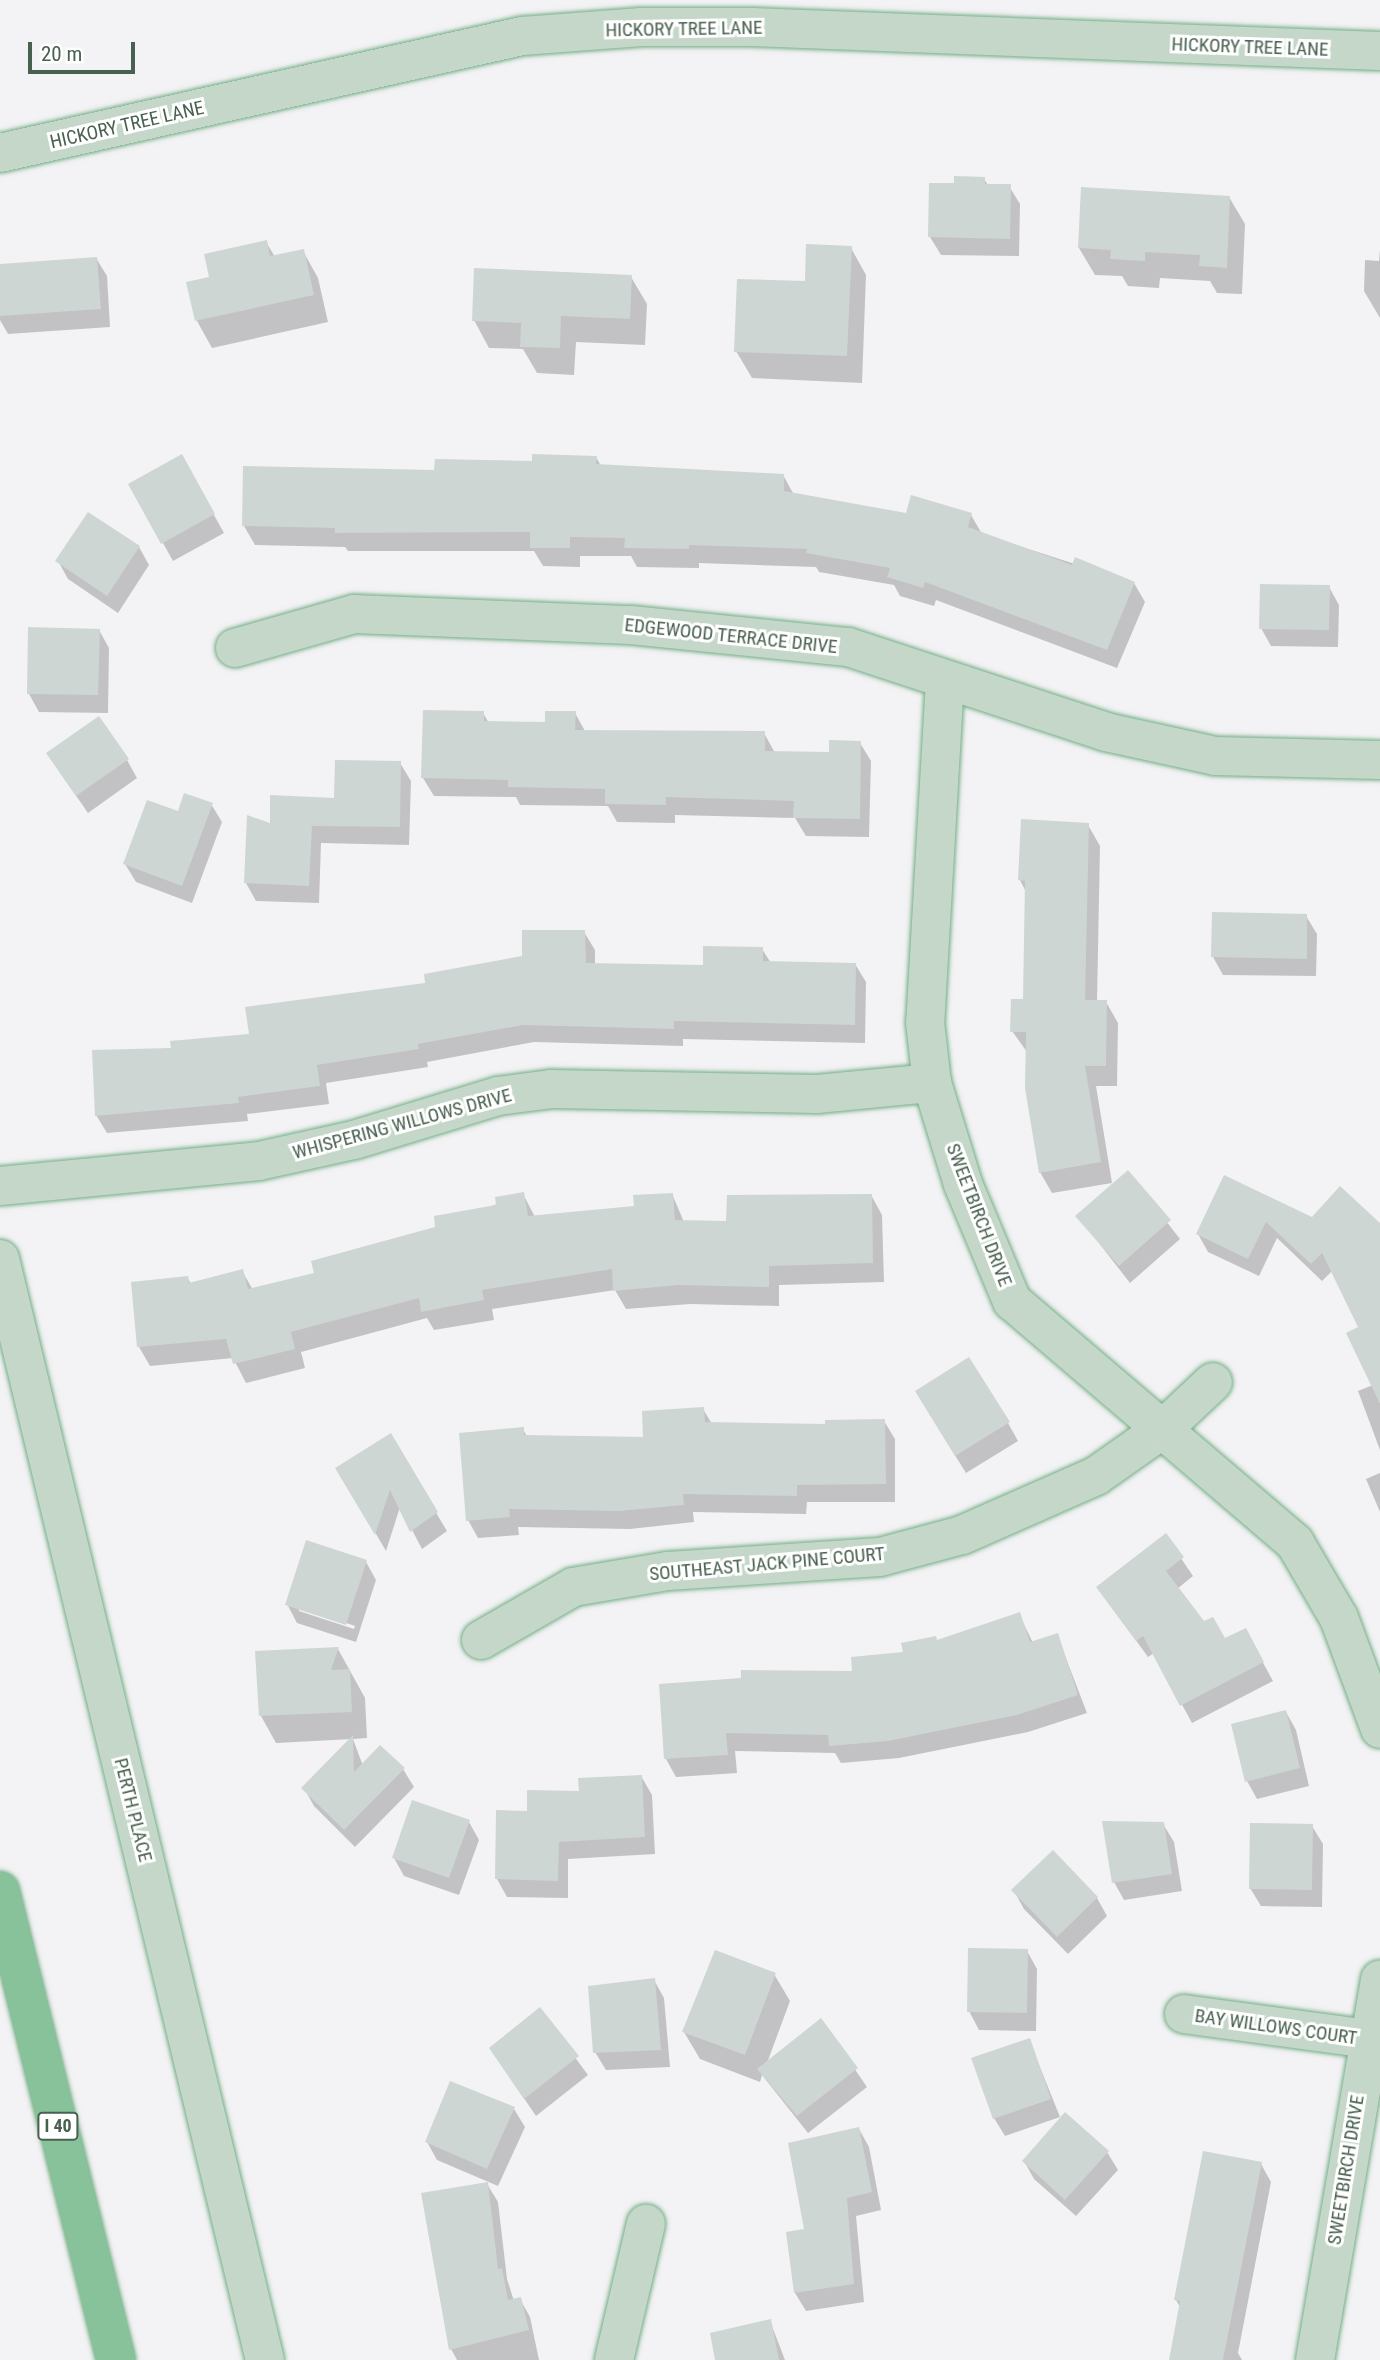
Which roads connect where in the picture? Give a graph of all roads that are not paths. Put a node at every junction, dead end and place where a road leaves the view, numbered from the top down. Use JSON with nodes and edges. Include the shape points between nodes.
{"nodes":[{"id":1,"x":1380,"y":51,"type":"edge"},
{"id":2,"x":0,"y":153,"type":"edge"},
{"id":3,"x":235,"y":648,"type":"dead end"},
{"id":4,"x":945,"y":680,"type":"junction"},
{"id":5,"x":1380,"y":760,"type":"edge"},
{"id":6,"x":932,"y":1083,"type":"junction"},
{"id":7,"x":0,"y":1186,"type":"edge"},
{"id":8,"x":0,"y":1259,"type":"edge"},
{"id":9,"x":1213,"y":1382,"type":"dead end"},
{"id":10,"x":1164,"y":1428,"type":"junction"},
{"id":11,"x":481,"y":1640,"type":"dead end"},
{"id":12,"x":1380,"y":1729,"type":"edge"},
{"id":13,"x":0,"y":1891,"type":"edge"},
{"id":14,"x":1380,"y":1980,"type":"edge"},
{"id":15,"x":1184,"y":2014,"type":"dead end"},
{"id":16,"x":1368,"y":2039,"type":"junction"},
{"id":17,"x":646,"y":2224,"type":"dead end"},
{"id":18,"x":116,"y":2360,"type":"edge"},
{"id":19,"x":265,"y":2360,"type":"edge"},
{"id":20,"x":614,"y":2360,"type":"edge"},
{"id":21,"x":1315,"y":2360,"type":"edge"}],
"edges":[{"from":1,"to":2,"type":"street","name":"HICKORY TREE LANE","via":[[751,27],[642,27],[522,36]]},
{"from":3,"to":4,"type":"street","name":"EDGEWOOD TERRACE DRIVE","via":[[354,614],[631,625],[848,647]]},
{"from":4,"to":5,"type":"street","name":"EDGEWOOD TERRACE DRIVE","via":[[1106,732],[1215,756]]},
{"from":4,"to":6,"type":"street","name":"SWEETBIRCH DRIVE","via":[[925,1022]]},
{"from":6,"to":7,"type":"street","name":"WHISPERING WILLOWS DRIVE","via":[[817,1094],[551,1089],[498,1096],[354,1140],[259,1161]]},
{"from":6,"to":10,"type":"street","name":"SWEETBIRCH DRIVE","via":[[963,1184],[1012,1301]]},
{"from":8,"to":19,"type":"street","name":"PERTH PLACE"},
{"from":9,"to":10,"type":"street","name":"SOUTHEAST JACK PINE COURT"},
{"from":10,"to":11,"type":"street","name":"SOUTHEAST JACK PINE COURT","via":[[1096,1476],[962,1535],[880,1557],[668,1571],[573,1587]]},
{"from":10,"to":12,"type":"street","name":"SWEETBIRCH DRIVE","via":[[1295,1543],[1339,1618]]},
{"from":13,"to":18,"type":"highway","number":"I 40"},
{"from":14,"to":16,"type":"street","name":"SWEETBIRCH DRIVE"},
{"from":15,"to":16,"type":"street","name":"BAY WILLOWS COURT"},
{"from":16,"to":21,"type":"street","name":"SWEETBIRCH DRIVE"},
{"from":17,"to":20,"type":"street"}]}
